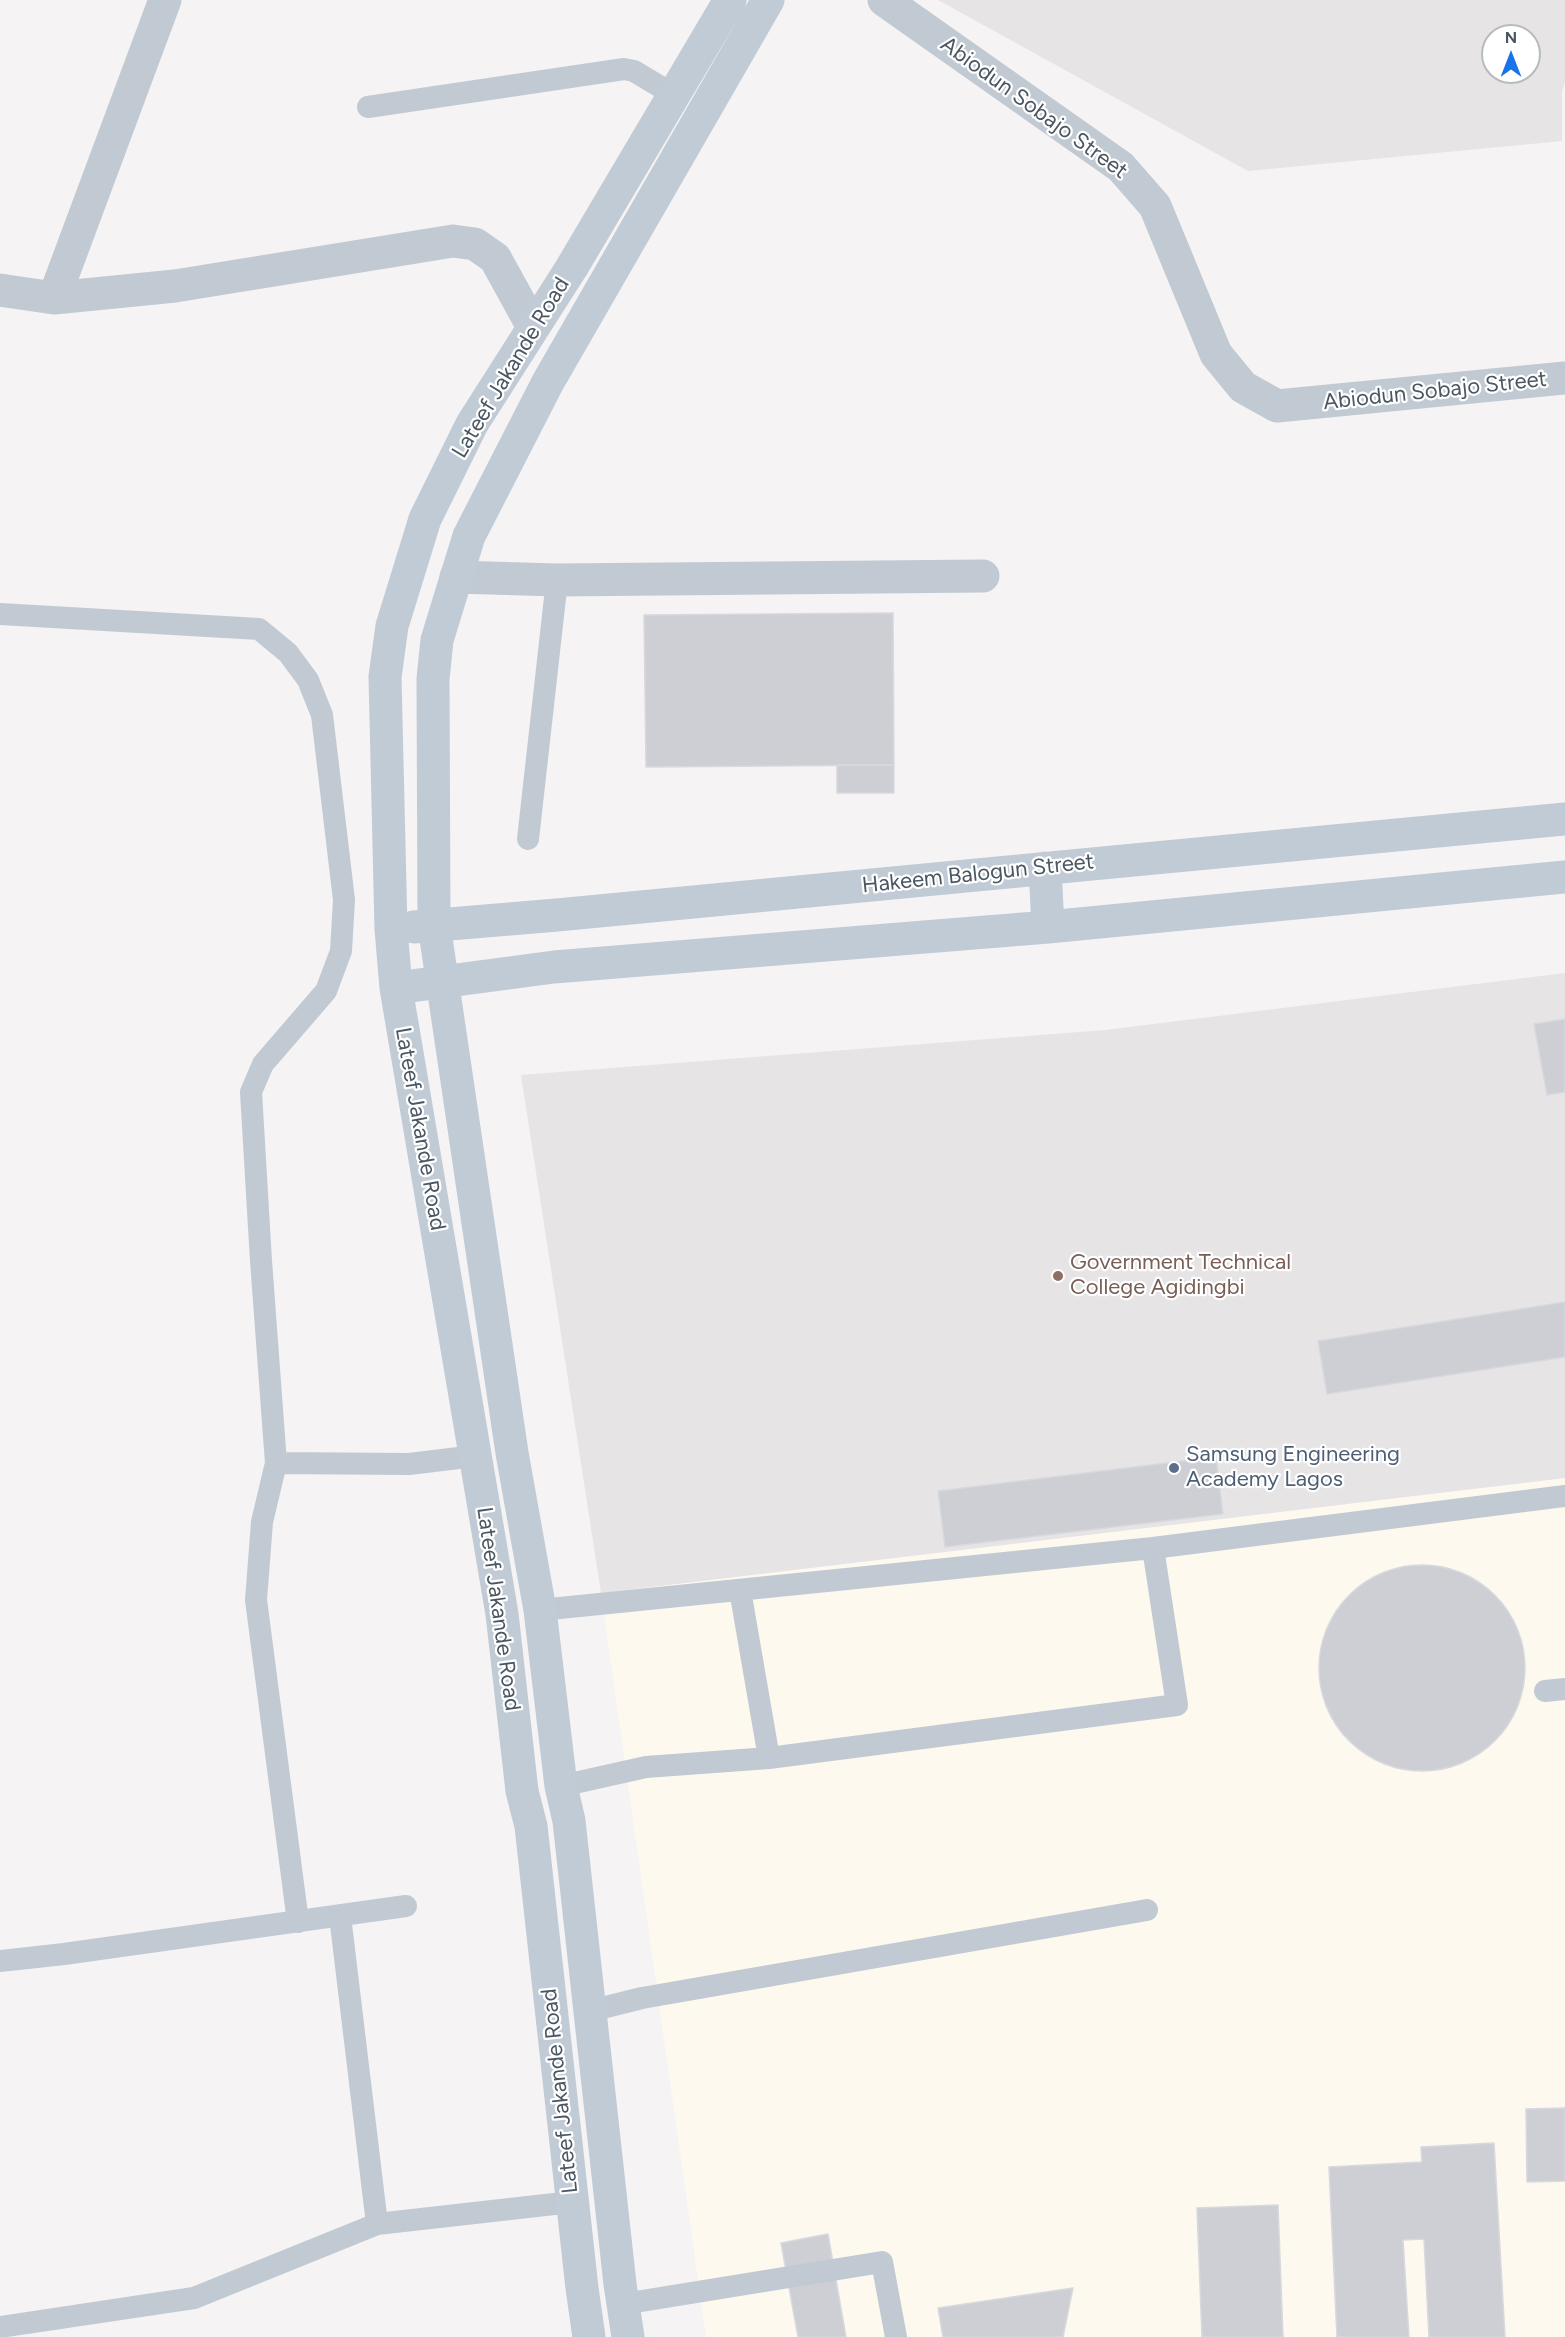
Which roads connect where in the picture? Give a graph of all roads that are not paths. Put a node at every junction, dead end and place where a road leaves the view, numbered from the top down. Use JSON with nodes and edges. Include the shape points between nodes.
{"nodes":[{"id":1,"x":165,"y":0,"type":"edge"},
{"id":2,"x":730,"y":0,"type":"edge"},
{"id":3,"x":768,"y":0,"type":"edge"},
{"id":4,"x":884,"y":0,"type":"edge"},
{"id":5,"x":674,"y":94,"type":"junction"},
{"id":6,"x":368,"y":107,"type":"dead end"},
{"id":7,"x":0,"y":290,"type":"edge"},
{"id":8,"x":54,"y":298,"type":"junction"},
{"id":9,"x":533,"y":327,"type":"junction"},
{"id":10,"x":1565,"y":378,"type":"edge"},
{"id":11,"x":983,"y":576,"type":"dead end"},
{"id":12,"x":456,"y":577,"type":"junction"},
{"id":13,"x":557,"y":579,"type":"junction"},
{"id":14,"x":0,"y":614,"type":"edge"},
{"id":15,"x":1565,"y":819,"type":"edge"},
{"id":16,"x":528,"y":839,"type":"dead end"},
{"id":17,"x":1045,"y":868,"type":"junction"},
{"id":18,"x":1565,"y":877,"type":"edge"},
{"id":19,"x":434,"y":926,"type":"junction"},
{"id":20,"x":1048,"y":927,"type":"junction"},
{"id":21,"x":391,"y":929,"type":"junction"},
{"id":22,"x":444,"y":982,"type":"junction"},
{"id":23,"x":396,"y":988,"type":"junction"},
{"id":24,"x":475,"y":1456,"type":"junction"},
{"id":25,"x":276,"y":1463,"type":"junction"},
{"id":26,"x":1565,"y":1496,"type":"edge"},
{"id":27,"x":1153,"y":1548,"type":"junction"},
{"id":28,"x":740,"y":1590,"type":"junction"},
{"id":29,"x":540,"y":1610,"type":"junction"},
{"id":30,"x":769,"y":1758,"type":"junction"},
{"id":31,"x":561,"y":1786,"type":"junction"},
{"id":32,"x":406,"y":1906,"type":"dead end"},
{"id":33,"x":1147,"y":1910,"type":"dead end"},
{"id":34,"x":340,"y":1916,"type":"junction"},
{"id":35,"x":298,"y":1922,"type":"junction"},
{"id":36,"x":0,"y":1961,"type":"edge"},
{"id":37,"x":590,"y":2011,"type":"junction"},
{"id":38,"x":572,"y":2202,"type":"junction"},
{"id":39,"x":377,"y":2224,"type":"junction"},
{"id":40,"x":623,"y":2304,"type":"junction"},
{"id":41,"x":0,"y":2327,"type":"edge"},
{"id":42,"x":589,"y":2337,"type":"edge"},
{"id":43,"x":628,"y":2337,"type":"edge"},
{"id":44,"x":896,"y":2337,"type":"edge"}],
"edges":[{"from":1,"to":8,"type":"street"},
{"from":2,"to":5,"type":"main road","name":"Lateef Jakande Road"},
{"from":3,"to":12,"type":"main road","name":"Lateef Jakande Road","via":[[548,382],[468,536]]},
{"from":4,"to":10,"type":"street","name":"Abiodun Sobajo Street","via":[[1121,167],[1155,206],[1216,354],[1243,387],[1260,397],[1277,406]]},
{"from":5,"to":6,"type":"lane","via":[[624,69]]},
{"from":5,"to":9,"type":"main road","name":"Lateef Jakande Road"},
{"from":7,"to":8,"type":"street"},
{"from":8,"to":9,"type":"street","via":[[175,286],[453,241],[476,244],[495,258]]},
{"from":9,"to":21,"type":"main road","name":"Lateef Jakande Road","via":[[472,424],[425,519],[392,627],[385,677]]},
{"from":11,"to":13,"type":"street"},
{"from":12,"to":13,"type":"street"},
{"from":12,"to":19,"type":"main road","name":"Lateef Jakande Road","via":[[437,640],[433,679]]},
{"from":13,"to":16,"type":"lane"},
{"from":14,"to":25,"type":"lane","via":[[259,629],[288,653],[308,680],[322,715],[344,900],[341,951],[326,991],[264,1065],[251,1092]]},
{"from":15,"to":17,"type":"main road","name":"Hakeem Balogun Street"},
{"from":17,"to":19,"type":"main road","name":"Hakeem Balogun Street"},
{"from":17,"to":20,"type":"main road"},
{"from":18,"to":20,"type":"main road"},
{"from":19,"to":21,"type":"main road","name":"Hakeem Balogun Street"},
{"from":19,"to":22,"type":"main road","name":"Lateef Jakande Road"},
{"from":20,"to":22,"type":"main road","via":[[554,967]]},
{"from":21,"to":23,"type":"main road","name":"Lateef Jakande Road"},
{"from":22,"to":23,"type":"main road"},
{"from":22,"to":29,"type":"main road","name":"Lateef Jakande Road","via":[[507,1422]]},
{"from":23,"to":24,"type":"main road","name":"Lateef Jakande Road"},
{"from":24,"to":25,"type":"lane","via":[[410,1464]]},
{"from":24,"to":38,"type":"main road","name":"Lateef Jakande Road","via":[[501,1614],[522,1791],[531,1826]]},
{"from":25,"to":35,"type":"lane","via":[[262,1522],[256,1600]]},
{"from":26,"to":27,"type":"lane"},
{"from":27,"to":28,"type":"lane"},
{"from":27,"to":30,"type":"lane","via":[[1177,1705]]},
{"from":28,"to":29,"type":"lane"},
{"from":28,"to":30,"type":"lane"},
{"from":29,"to":31,"type":"main road","name":"Lateef Jakande Road"},
{"from":30,"to":31,"type":"lane","via":[[646,1767]]},
{"from":31,"to":37,"type":"main road","name":"Lateef Jakande Road","via":[[569,1821]]},
{"from":32,"to":34,"type":"lane"},
{"from":33,"to":37,"type":"lane","via":[[642,1998]]},
{"from":34,"to":35,"type":"lane"},
{"from":34,"to":39,"type":"lane"},
{"from":35,"to":36,"type":"lane"},
{"from":37,"to":40,"type":"main road","name":"Lateef Jakande Road"},
{"from":38,"to":39,"type":"lane"},
{"from":38,"to":42,"type":"main road","name":"Lateef Jakande Road"},
{"from":39,"to":41,"type":"lane","via":[[194,2298]]},
{"from":40,"to":43,"type":"main road","name":"Lateef Jakande Road"},
{"from":40,"to":44,"type":"lane","via":[[882,2262]]}]}
